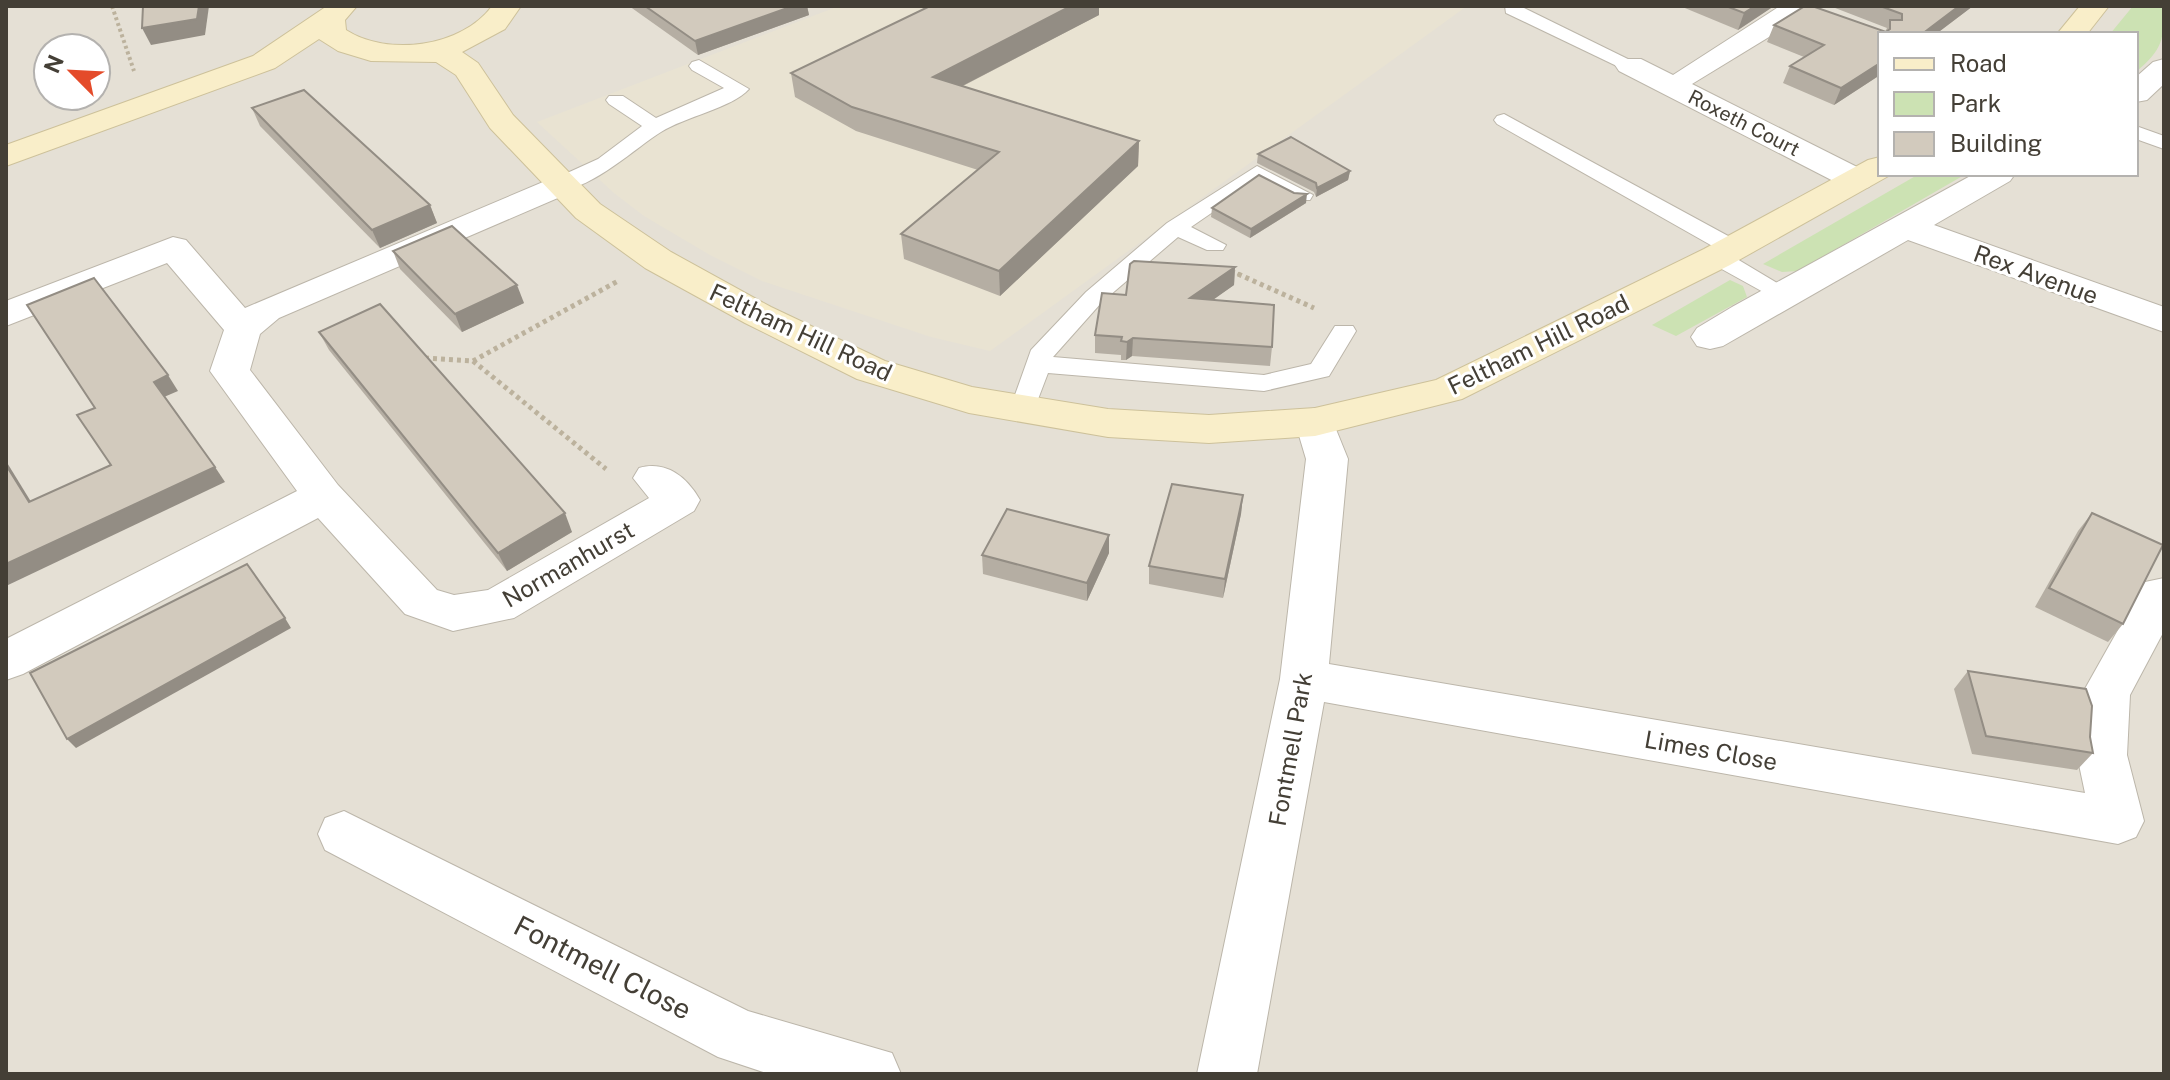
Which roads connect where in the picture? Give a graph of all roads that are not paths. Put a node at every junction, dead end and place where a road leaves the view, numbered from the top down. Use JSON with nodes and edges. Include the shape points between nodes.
{"nodes":[{"id":1,"x":507,"y":6,"type":"edge"},
{"id":2,"x":2095,"y":6,"type":"edge"},
{"id":3,"x":1512,"y":9,"type":"dead end"},
{"id":4,"x":1804,"y":9,"type":"edge"},
{"id":5,"x":337,"y":12,"type":"edge"},
{"id":6,"x":486,"y":30,"type":"junction"},
{"id":7,"x":2074,"y":32,"type":"edge"},
{"id":8,"x":355,"y":50,"type":"junction"},
{"id":9,"x":424,"y":50,"type":"junction"},
{"id":10,"x":264,"y":62,"type":"junction"},
{"id":11,"x":1630,"y":65,"type":"joint"},
{"id":12,"x":699,"y":66,"type":"dead end"},
{"id":13,"x":2164,"y":68,"type":"edge"},
{"id":14,"x":467,"y":69,"type":"junction"},
{"id":15,"x":1688,"y":76,"type":"dead end"},
{"id":16,"x":2138,"y":91,"type":"edge"},
{"id":17,"x":616,"y":100,"type":"dead end"},
{"id":18,"x":1504,"y":120,"type":"dead end"},
{"id":19,"x":655,"y":126,"type":"junction"},
{"id":20,"x":2138,"y":133,"type":"edge"},
{"id":21,"x":2164,"y":143,"type":"edge"},
{"id":22,"x":6,"y":156,"type":"edge"},
{"id":23,"x":1868,"y":174,"type":"edge"},
{"id":24,"x":1995,"y":176,"type":"edge"},
{"id":25,"x":562,"y":184,"type":"junction"},
{"id":26,"x":1302,"y":195,"type":"edge"},
{"id":27,"x":1175,"y":228,"type":"junction"},
{"id":28,"x":1908,"y":228,"type":"junction"},
{"id":29,"x":1215,"y":245,"type":"road end"},
{"id":30,"x":1725,"y":252,"type":"junction"},
{"id":31,"x":1782,"y":293,"type":"junction"},
{"id":32,"x":6,"y":314,"type":"edge"},
{"id":33,"x":2164,"y":320,"type":"edge"},
{"id":34,"x":243,"y":329,"type":"junction"},
{"id":35,"x":1344,"y":331,"type":"road end"},
{"id":36,"x":1710,"y":337,"type":"dead end"},
{"id":37,"x":1039,"y":364,"type":"junction"},
{"id":38,"x":1023,"y":409,"type":"junction"},
{"id":39,"x":1315,"y":422,"type":"junction"},
{"id":40,"x":654,"y":478,"type":"road end"},
{"id":41,"x":323,"y":496,"type":"junction"},
{"id":42,"x":2161,"y":594,"type":"dead end"},
{"id":43,"x":6,"y":661,"type":"edge"},
{"id":44,"x":1304,"y":679,"type":"junction"},
{"id":45,"x":344,"y":834,"type":"dead end"},
{"id":46,"x":871,"y":1074,"type":"edge"},
{"id":47,"x":1227,"y":1074,"type":"edge"}],
"edges":[{"from":1,"to":6,"type":"street"},
{"from":2,"to":7,"type":"street"},
{"from":3,"to":11,"type":"lane"},
{"from":4,"to":15,"type":"street"},
{"from":5,"to":8,"type":"street","via":[[331,34]]},
{"from":5,"to":10,"type":"street"},
{"from":6,"to":9,"type":"street"},
{"from":6,"to":14,"type":"street","via":[[472,49]]},
{"from":8,"to":9,"type":"street","via":[[400,55]]},
{"from":8,"to":10,"type":"street"},
{"from":9,"to":14,"type":"street","via":[[446,55]]},
{"from":10,"to":22,"type":"street"},
{"from":11,"to":23,"type":"street","name":"Roxeth Court"},
{"from":12,"to":19,"type":"lane","via":[[739,89]]},
{"from":13,"to":16,"type":"street"},
{"from":14,"to":25,"type":"street","name":"Feltham Hill Road","via":[[501,121]]},
{"from":17,"to":19,"type":"lane"},
{"from":18,"to":30,"type":"lane"},
{"from":19,"to":25,"type":"lane","via":[[605,163]]},
{"from":20,"to":21,"type":"lane"},
{"from":23,"to":30,"type":"street","name":"Feltham Hill Road"},
{"from":24,"to":28,"type":"street"},
{"from":25,"to":34,"type":"street","via":[[266,310]]},
{"from":25,"to":38,"type":"street","name":"Feltham Hill Road","via":[[588,211],[658,260],[758,315],[871,370],[969,400]]},
{"from":26,"to":27,"type":"lane","via":[[1257,172]]},
{"from":27,"to":29,"type":"lane"},
{"from":27,"to":37,"type":"lane","via":[[1094,297],[1043,350]]},
{"from":28,"to":31,"type":"street"},
{"from":28,"to":33,"type":"street","name":"Rex Avenue"},
{"from":30,"to":31,"type":"lane"},
{"from":30,"to":39,"type":"street","name":"Feltham Hill Road","via":[[1448,390]]},
{"from":31,"to":36,"type":"street"},
{"from":32,"to":34,"type":"street","via":[[173,248]]},
{"from":34,"to":41,"type":"street","name":"Normanhurst","via":[[230,371]]},
{"from":35,"to":37,"type":"lane","via":[[1320,370],[1264,383]]},
{"from":37,"to":38,"type":"lane"},
{"from":38,"to":39,"type":"street","name":"Feltham Hill Road","via":[[1108,423],[1209,429]]},
{"from":39,"to":44,"type":"street","name":"Fontmell Park","via":[[1327,459]]},
{"from":40,"to":41,"type":"street","name":"Normanhurst","via":[[679,500],[498,606],[453,613],[421,602]]},
{"from":41,"to":43,"type":"street"},
{"from":42,"to":44,"type":"street","name":"Limes Close","via":[[2106,694],[2102,755],[2118,821]]},
{"from":44,"to":47,"type":"street","name":"Fontmell Park"},
{"from":45,"to":46,"type":"street","name":"Fontmell Close","via":[[739,1037]]}]}
